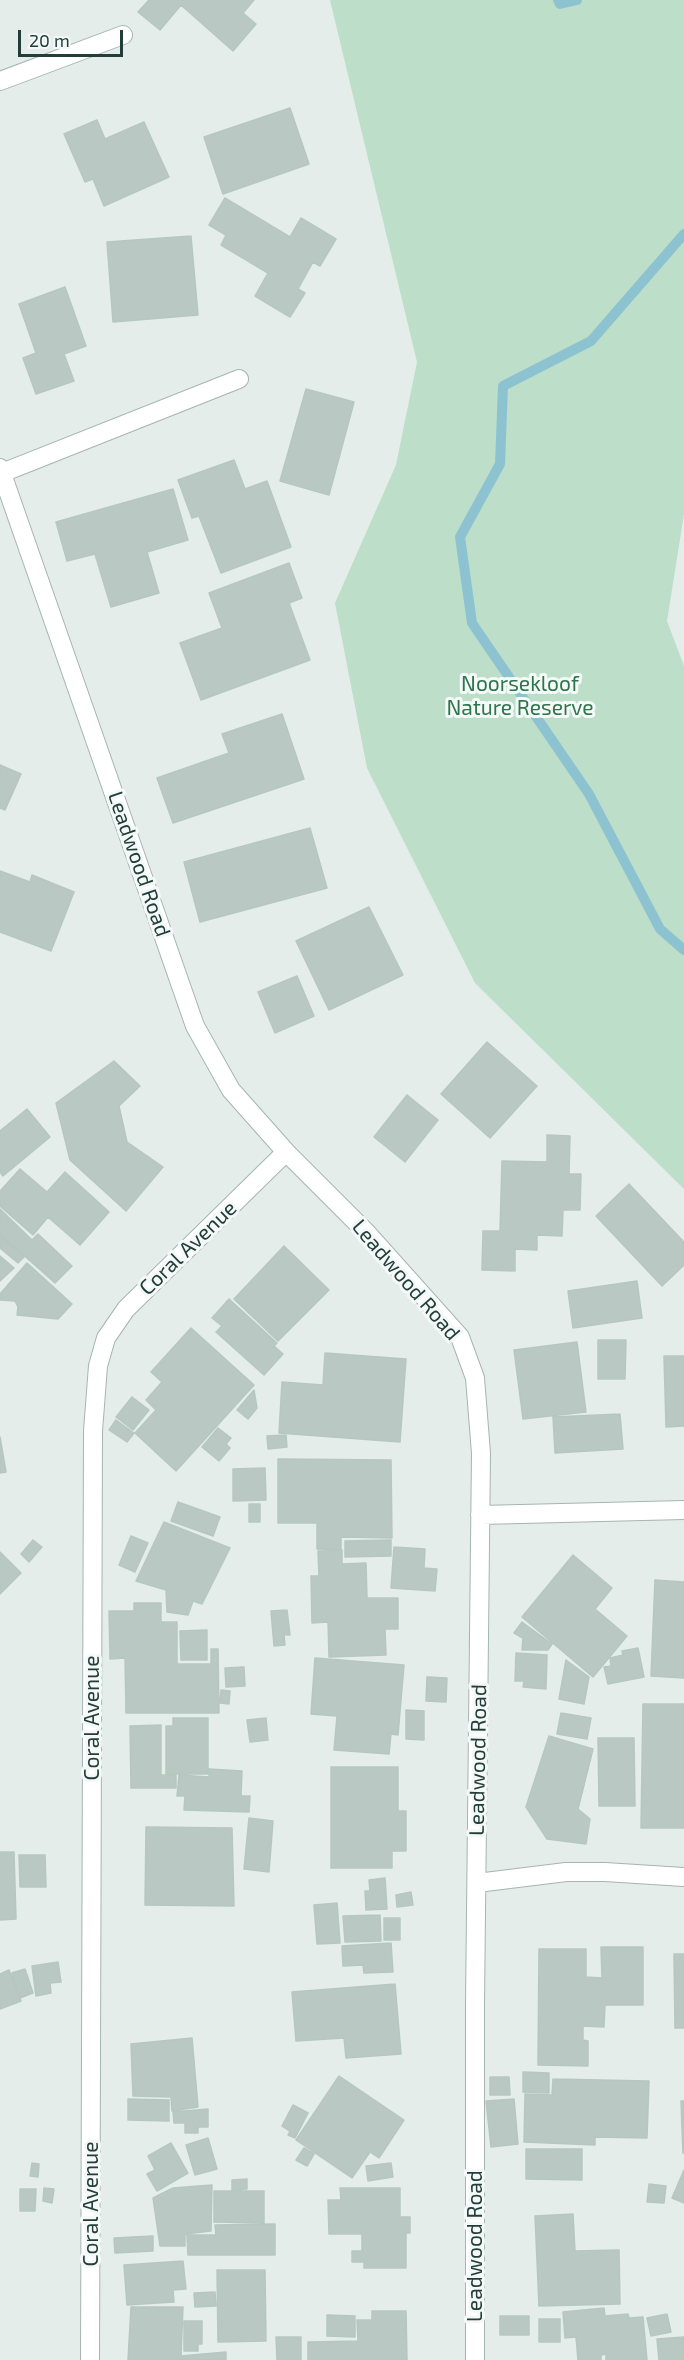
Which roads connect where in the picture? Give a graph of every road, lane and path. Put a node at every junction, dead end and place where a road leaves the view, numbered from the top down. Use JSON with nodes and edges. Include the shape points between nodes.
{"nodes":[{"id":1,"x":123,"y":35,"type":"dead end"},
{"id":2,"x":0,"y":81,"type":"edge"},
{"id":3,"x":238,"y":379,"type":"dead end"},
{"id":4,"x":1,"y":470,"type":"edge"},
{"id":5,"x":286,"y":1152,"type":"junction"},
{"id":6,"x":684,"y":1510,"type":"edge"},
{"id":7,"x":480,"y":1515,"type":"junction"},
{"id":8,"x":684,"y":1877,"type":"edge"},
{"id":9,"x":477,"y":1883,"type":"junction"},
{"id":10,"x":90,"y":2360,"type":"edge"},
{"id":11,"x":475,"y":2360,"type":"edge"}],
"edges":[{"from":1,"to":2,"type":"street"},
{"from":3,"to":4,"type":"street"},
{"from":4,"to":5,"type":"street","name":"Leadwood Road","via":[[195,1026],[231,1090]]},
{"from":5,"to":7,"type":"street","name":"Leadwood Road","via":[[366,1232],[460,1337],[475,1377],[481,1453]]},
{"from":5,"to":10,"type":"street","name":"Coral Avenue","via":[[126,1309],[106,1338],[98,1366],[93,1431]]},
{"from":6,"to":7,"type":"street"},
{"from":7,"to":9,"type":"street","name":"Leadwood Road"},
{"from":8,"to":9,"type":"street","via":[[566,1872]]},
{"from":9,"to":11,"type":"street","name":"Leadwood Road"}]}
